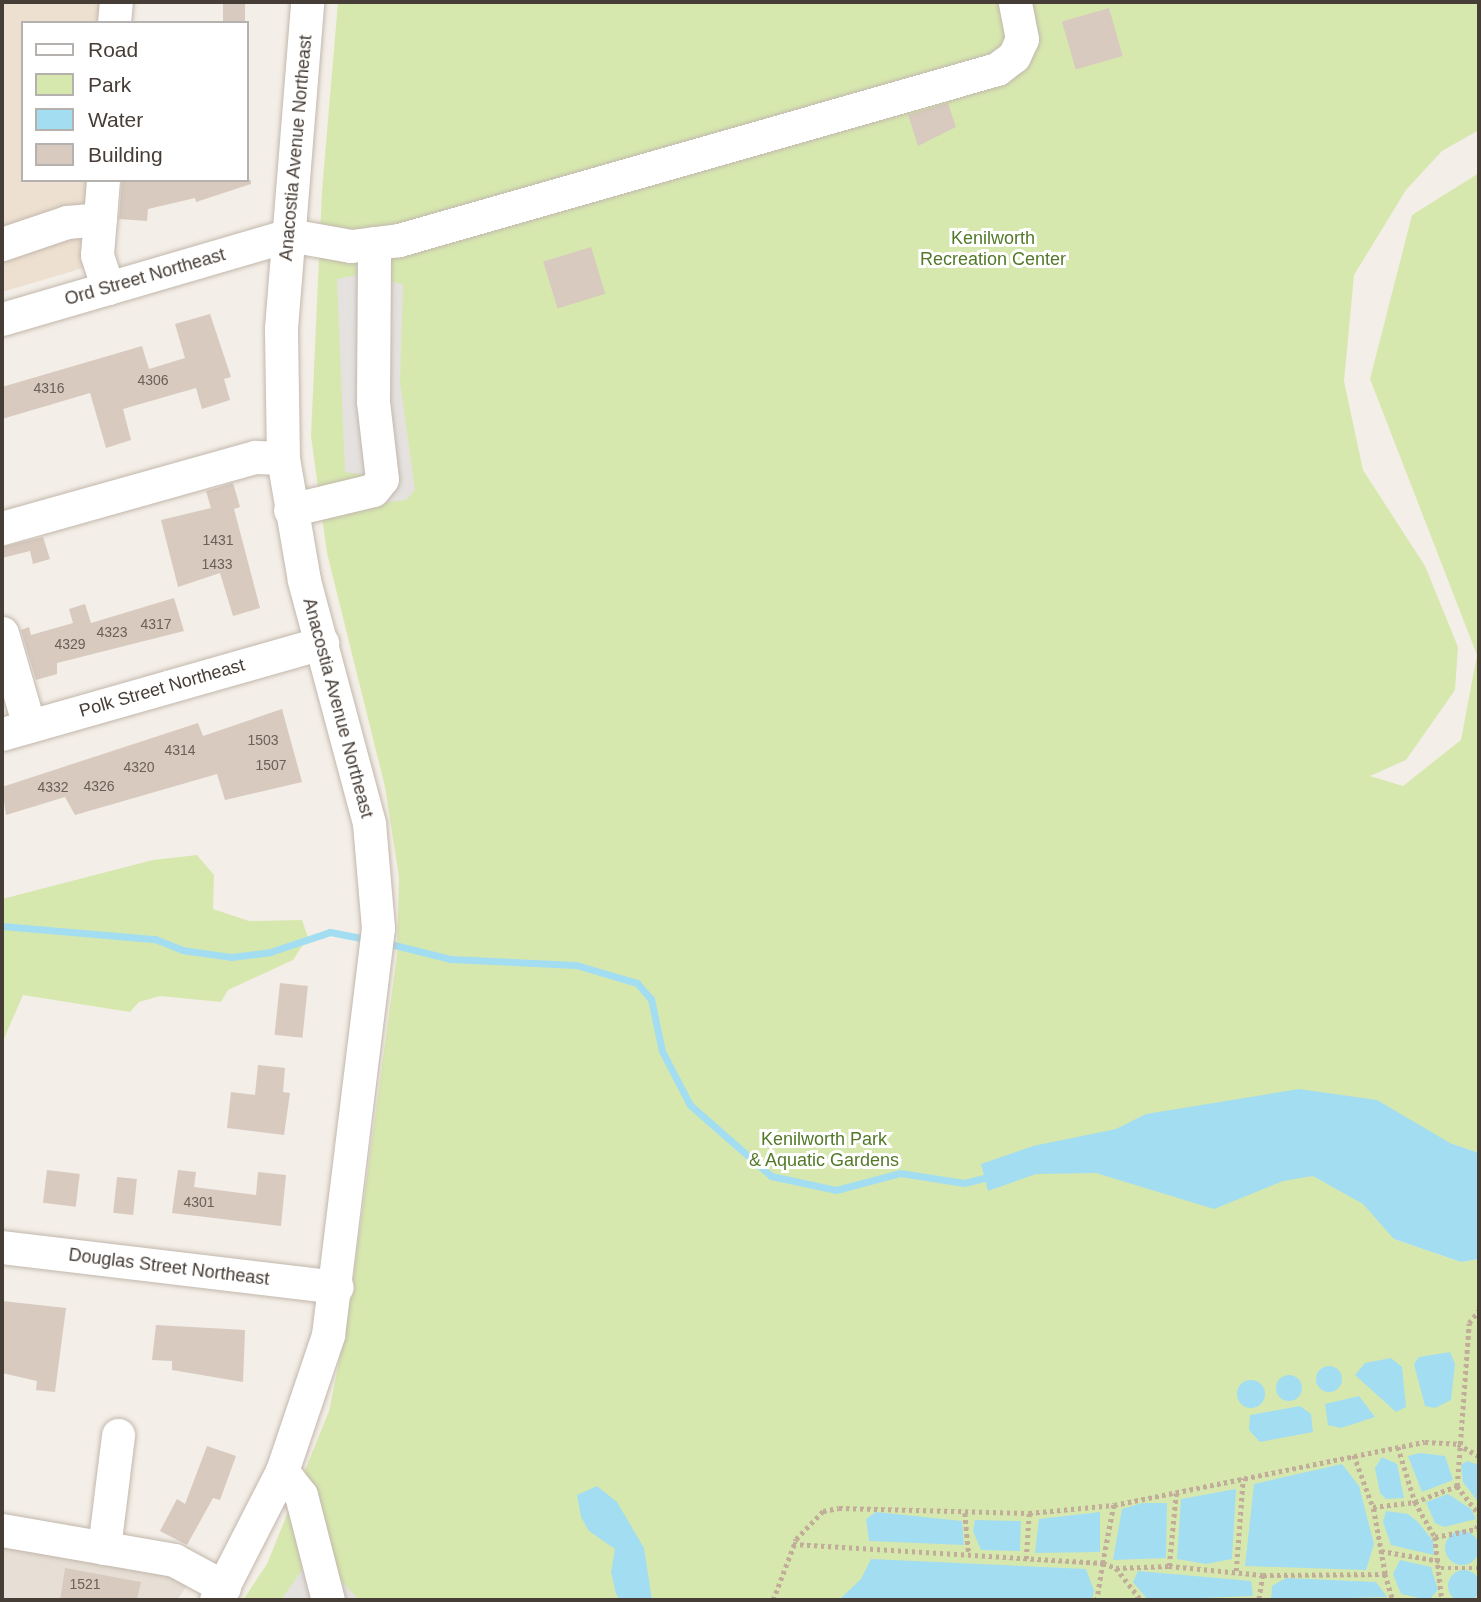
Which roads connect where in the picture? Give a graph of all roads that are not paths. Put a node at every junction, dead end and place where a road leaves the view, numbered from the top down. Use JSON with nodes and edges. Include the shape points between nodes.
{"nodes":[{"id":1,"x":116,"y":2,"type":"edge"},
{"id":2,"x":307,"y":2,"type":"edge"},
{"id":3,"x":1015,"y":2,"type":"edge"},
{"id":4,"x":114,"y":21,"type":"edge"},
{"id":5,"x":103,"y":182,"type":"edge"},
{"id":6,"x":100,"y":219,"type":"junction"},
{"id":7,"x":289,"y":235,"type":"junction"},
{"id":8,"x":374,"y":243,"type":"junction"},
{"id":9,"x":2,"y":244,"type":"edge"},
{"id":10,"x":108,"y":288,"type":"junction"},
{"id":11,"x":2,"y":319,"type":"edge"},
{"id":12,"x":283,"y":458,"type":"junction"},
{"id":13,"x":290,"y":510,"type":"junction"},
{"id":14,"x":2,"y":528,"type":"edge"},
{"id":15,"x":2,"y":633,"type":"edge"},
{"id":16,"x":322,"y":643,"type":"junction"},
{"id":17,"x":15,"y":730,"type":"edge"},
{"id":18,"x":2,"y":1247,"type":"edge"},
{"id":19,"x":337,"y":1287,"type":"junction"},
{"id":20,"x":118,"y":1435,"type":"dead end"},
{"id":21,"x":282,"y":1471,"type":"junction"},
{"id":22,"x":2,"y":1530,"type":"edge"},
{"id":23,"x":104,"y":1548,"type":"junction"},
{"id":24,"x":220,"y":1594,"type":"edge"},
{"id":25,"x":328,"y":1600,"type":"edge"}],
"edges":[{"from":1,"to":4,"type":"street"},
{"from":2,"to":7,"type":"street","name":"Anacostia Avenue Northeast"},
{"from":3,"to":8,"type":"street","via":[[1022,40],[1014,56],[997,69]]},
{"from":5,"to":6,"type":"street"},
{"from":6,"to":9,"type":"street","via":[[67,222]]},
{"from":6,"to":10,"type":"street","via":[[97,255]]},
{"from":7,"to":8,"type":"street","via":[[351,246]]},
{"from":7,"to":10,"type":"street","name":"Ord Street Northeast"},
{"from":7,"to":12,"type":"street","name":"Anacostia Avenue Northeast","via":[[281,328]]},
{"from":8,"to":13,"type":"street","via":[[373,401],[382,480],[373,490]]},
{"from":10,"to":11,"type":"street","name":"Ord Street Northeast"},
{"from":12,"to":13,"type":"street","name":"Anacostia Avenue Northeast"},
{"from":12,"to":14,"type":"street","via":[[255,457]]},
{"from":13,"to":16,"type":"street","name":"Anacostia Avenue Northeast"},
{"from":15,"to":17,"type":"street"},
{"from":16,"to":17,"type":"street","name":"Polk Street Northeast"},
{"from":16,"to":19,"type":"street","name":"Anacostia Avenue Northeast","via":[[369,823],[378,928]]},
{"from":18,"to":19,"type":"street","name":"Douglas Street Northeast"},
{"from":19,"to":21,"type":"street","name":"Anacostia Avenue Northeast","via":[[323,1355]]},
{"from":20,"to":23,"type":"street"},
{"from":21,"to":24,"type":"street","name":"Anacostia Avenue Northeast"},
{"from":21,"to":25,"type":"street","via":[[301,1495]]},
{"from":22,"to":23,"type":"street"},
{"from":23,"to":24,"type":"street","via":[[174,1560]]}]}
